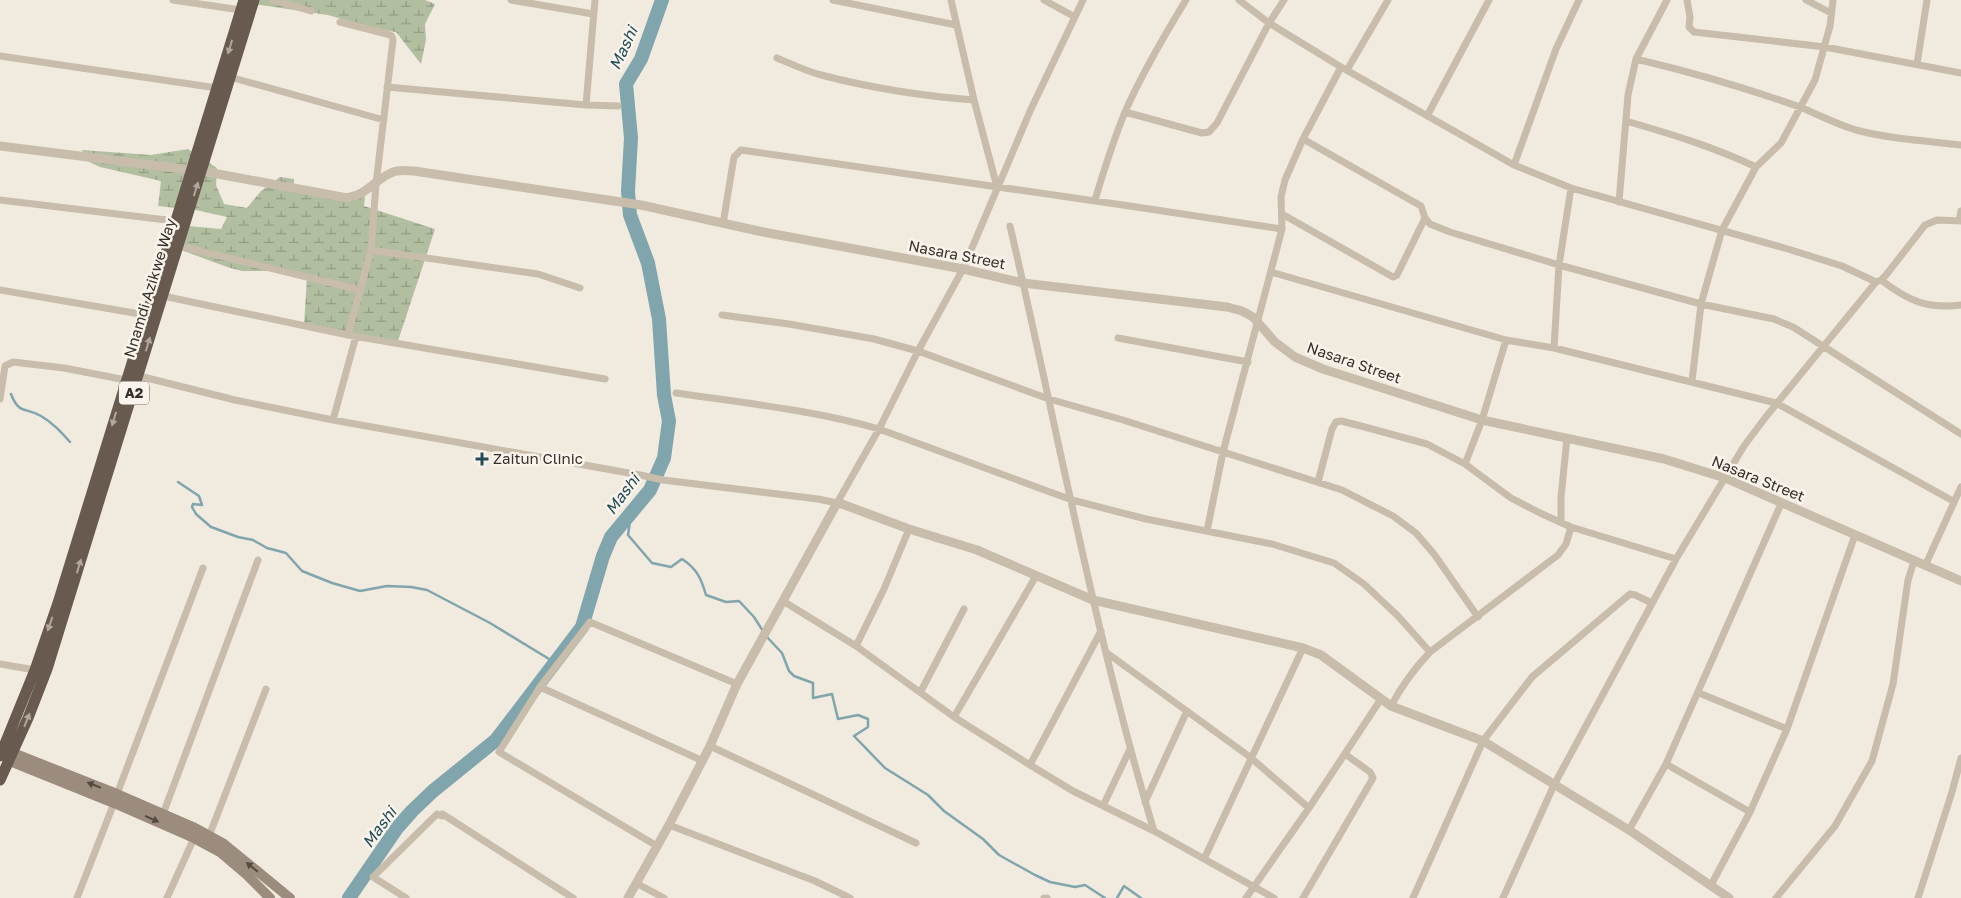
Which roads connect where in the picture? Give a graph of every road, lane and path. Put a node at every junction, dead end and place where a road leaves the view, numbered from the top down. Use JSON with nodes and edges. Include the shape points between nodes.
{"nodes":[{"id":1,"x":173,"y":0,"type":"edge"},
{"id":2,"x":254,"y":0,"type":"edge"},
{"id":3,"x":272,"y":0,"type":"edge"},
{"id":4,"x":511,"y":0,"type":"edge"},
{"id":5,"x":594,"y":0,"type":"edge"},
{"id":6,"x":833,"y":0,"type":"edge"},
{"id":7,"x":951,"y":0,"type":"edge"},
{"id":8,"x":1044,"y":0,"type":"edge"},
{"id":9,"x":1084,"y":0,"type":"edge"},
{"id":10,"x":1186,"y":0,"type":"edge"},
{"id":11,"x":1239,"y":0,"type":"edge"},
{"id":12,"x":1284,"y":0,"type":"edge"},
{"id":13,"x":1388,"y":0,"type":"edge"},
{"id":14,"x":1489,"y":0,"type":"edge"},
{"id":15,"x":1579,"y":0,"type":"edge"},
{"id":16,"x":1667,"y":0,"type":"edge"},
{"id":17,"x":1687,"y":0,"type":"edge"},
{"id":18,"x":1806,"y":0,"type":"edge"},
{"id":19,"x":1833,"y":0,"type":"edge"},
{"id":20,"x":1927,"y":0,"type":"edge"},
{"id":21,"x":242,"y":5,"type":"edge"},
{"id":22,"x":311,"y":12,"type":"dead end"},
{"id":23,"x":1831,"y":13,"type":"junction"},
{"id":24,"x":592,"y":14,"type":"junction"},
{"id":25,"x":1075,"y":17,"type":"junction"},
{"id":26,"x":340,"y":22,"type":"dead end"},
{"id":27,"x":1270,"y":23,"type":"junction"},
{"id":28,"x":956,"y":25,"type":"junction"},
{"id":29,"x":1825,"y":47,"type":"junction"},
{"id":30,"x":0,"y":56,"type":"edge"},
{"id":31,"x":777,"y":58,"type":"dead end"},
{"id":32,"x":1636,"y":59,"type":"junction"},
{"id":33,"x":1917,"y":64,"type":"junction"},
{"id":34,"x":1344,"y":68,"type":"junction"},
{"id":35,"x":1961,"y":73,"type":"edge"},
{"id":36,"x":230,"y":77,"type":"junction"},
{"id":37,"x":387,"y":87,"type":"junction"},
{"id":38,"x":217,"y":88,"type":"junction"},
{"id":39,"x":974,"y":100,"type":"junction"},
{"id":40,"x":586,"y":105,"type":"junction"},
{"id":41,"x":618,"y":106,"type":"dead end"},
{"id":42,"x":1801,"y":108,"type":"junction"},
{"id":43,"x":1125,"y":112,"type":"junction"},
{"id":44,"x":1427,"y":116,"type":"junction"},
{"id":45,"x":384,"y":120,"type":"junction"},
{"id":46,"x":1626,"y":121,"type":"junction"},
{"id":47,"x":1303,"y":139,"type":"junction"},
{"id":48,"x":1961,"y":145,"type":"edge"},
{"id":49,"x":0,"y":146,"type":"edge"},
{"id":50,"x":1514,"y":164,"type":"junction"},
{"id":51,"x":1756,"y":167,"type":"junction"},
{"id":52,"x":197,"y":170,"type":"junction"},
{"id":53,"x":376,"y":184,"type":"junction"},
{"id":54,"x":998,"y":188,"type":"junction"},
{"id":55,"x":1571,"y":188,"type":"junction"},
{"id":56,"x":0,"y":200,"type":"edge"},
{"id":57,"x":1095,"y":200,"type":"junction"},
{"id":58,"x":1619,"y":202,"type":"junction"},
{"id":59,"x":1961,"y":211,"type":"edge"},
{"id":60,"x":1282,"y":214,"type":"junction"},
{"id":61,"x":1425,"y":218,"type":"junction"},
{"id":62,"x":176,"y":221,"type":"junction"},
{"id":63,"x":1960,"y":221,"type":"edge"},
{"id":64,"x":723,"y":224,"type":"junction"},
{"id":65,"x":1010,"y":226,"type":"dead end"},
{"id":66,"x":1282,"y":229,"type":"junction"},
{"id":67,"x":1722,"y":230,"type":"junction"},
{"id":68,"x":179,"y":246,"type":"junction"},
{"id":69,"x":371,"y":250,"type":"junction"},
{"id":70,"x":1559,"y":265,"type":"junction"},
{"id":71,"x":962,"y":269,"type":"junction"},
{"id":72,"x":1271,"y":272,"type":"junction"},
{"id":73,"x":1879,"y":281,"type":"junction"},
{"id":74,"x":1023,"y":283,"type":"junction"},
{"id":75,"x":580,"y":288,"type":"dead end"},
{"id":76,"x":0,"y":290,"type":"edge"},
{"id":77,"x":360,"y":290,"type":"junction"},
{"id":78,"x":163,"y":296,"type":"junction"},
{"id":79,"x":1701,"y":304,"type":"junction"},
{"id":80,"x":1961,"y":305,"type":"edge"},
{"id":81,"x":146,"y":315,"type":"junction"},
{"id":82,"x":722,"y":315,"type":"dead end"},
{"id":83,"x":1258,"y":322,"type":"junction"},
{"id":84,"x":348,"y":335,"type":"junction"},
{"id":85,"x":356,"y":336,"type":"junction"},
{"id":86,"x":1118,"y":338,"type":"dead end"},
{"id":87,"x":1506,"y":340,"type":"junction"},
{"id":88,"x":1823,"y":346,"type":"junction"},
{"id":89,"x":1554,"y":348,"type":"junction"},
{"id":90,"x":918,"y":351,"type":"junction"},
{"id":91,"x":1248,"y":362,"type":"junction"},
{"id":92,"x":139,"y":376,"type":"junction"},
{"id":93,"x":605,"y":379,"type":"dead end"},
{"id":94,"x":126,"y":380,"type":"junction"},
{"id":95,"x":1692,"y":381,"type":"junction"},
{"id":96,"x":676,"y":393,"type":"dead end"},
{"id":97,"x":0,"y":399,"type":"edge"},
{"id":98,"x":1049,"y":399,"type":"junction"},
{"id":99,"x":1776,"y":403,"type":"junction"},
{"id":100,"x":333,"y":420,"type":"junction"},
{"id":101,"x":1482,"y":420,"type":"junction"},
{"id":102,"x":879,"y":429,"type":"junction"},
{"id":103,"x":1961,"y":434,"type":"edge"},
{"id":104,"x":1567,"y":438,"type":"junction"},
{"id":105,"x":1224,"y":452,"type":"junction"},
{"id":106,"x":1465,"y":464,"type":"junction"},
{"id":107,"x":1725,"y":478,"type":"junction"},
{"id":108,"x":1318,"y":482,"type":"junction"},
{"id":109,"x":1961,"y":487,"type":"edge"},
{"id":110,"x":1072,"y":500,"type":"junction"},
{"id":111,"x":1953,"y":501,"type":"junction"},
{"id":112,"x":837,"y":504,"type":"junction"},
{"id":113,"x":1781,"y":504,"type":"junction"},
{"id":114,"x":1561,"y":522,"type":"junction"},
{"id":115,"x":1572,"y":527,"type":"junction"},
{"id":116,"x":909,"y":528,"type":"junction"},
{"id":117,"x":1207,"y":531,"type":"junction"},
{"id":118,"x":1855,"y":535,"type":"junction"},
{"id":119,"x":1676,"y":559,"type":"junction"},
{"id":120,"x":258,"y":560,"type":"dead end"},
{"id":121,"x":1914,"y":561,"type":"junction"},
{"id":122,"x":1925,"y":566,"type":"junction"},
{"id":123,"x":203,"y":568,"type":"dead end"},
{"id":124,"x":1036,"y":576,"type":"junction"},
{"id":125,"x":1961,"y":581,"type":"edge"},
{"id":126,"x":1093,"y":600,"type":"junction"},
{"id":127,"x":783,"y":601,"type":"junction"},
{"id":128,"x":1652,"y":603,"type":"junction"},
{"id":129,"x":964,"y":609,"type":"dead end"},
{"id":130,"x":1478,"y":617,"type":"junction"},
{"id":131,"x":1101,"y":631,"type":"junction"},
{"id":132,"x":856,"y":646,"type":"junction"},
{"id":133,"x":1303,"y":648,"type":"junction"},
{"id":134,"x":1430,"y":652,"type":"junction"},
{"id":135,"x":1107,"y":653,"type":"junction"},
{"id":136,"x":0,"y":664,"type":"edge"},
{"id":137,"x":35,"y":670,"type":"junction"},
{"id":138,"x":737,"y":684,"type":"junction"},
{"id":139,"x":540,"y":687,"type":"junction"},
{"id":140,"x":266,"y":689,"type":"dead end"},
{"id":141,"x":921,"y":691,"type":"junction"},
{"id":142,"x":1699,"y":693,"type":"junction"},
{"id":143,"x":1380,"y":699,"type":"junction"},
{"id":144,"x":1391,"y":706,"type":"junction"},
{"id":145,"x":1187,"y":711,"type":"junction"},
{"id":146,"x":954,"y":717,"type":"junction"},
{"id":147,"x":1787,"y":728,"type":"junction"},
{"id":148,"x":1482,"y":741,"type":"junction"},
{"id":149,"x":710,"y":746,"type":"junction"},
{"id":150,"x":1130,"y":749,"type":"junction"},
{"id":151,"x":1345,"y":754,"type":"junction"},
{"id":152,"x":8,"y":756,"type":"edge"},
{"id":153,"x":1250,"y":757,"type":"junction"},
{"id":154,"x":1961,"y":758,"type":"edge"},
{"id":155,"x":703,"y":760,"type":"junction"},
{"id":156,"x":1666,"y":764,"type":"junction"},
{"id":157,"x":1030,"y":765,"type":"junction"},
{"id":158,"x":0,"y":780,"type":"edge"},
{"id":159,"x":1554,"y":785,"type":"junction"},
{"id":160,"x":115,"y":798,"type":"junction"},
{"id":161,"x":1145,"y":802,"type":"junction"},
{"id":162,"x":1103,"y":806,"type":"junction"},
{"id":163,"x":1309,"y":808,"type":"junction"},
{"id":164,"x":1750,"y":812,"type":"junction"},
{"id":165,"x":163,"y":814,"type":"junction"},
{"id":166,"x":669,"y":825,"type":"junction"},
{"id":167,"x":1629,"y":830,"type":"junction"},
{"id":168,"x":1154,"y":831,"type":"junction"},
{"id":169,"x":209,"y":836,"type":"junction"},
{"id":170,"x":194,"y":838,"type":"junction"},
{"id":171,"x":916,"y":843,"type":"dead end"},
{"id":172,"x":658,"y":846,"type":"junction"},
{"id":173,"x":1204,"y":859,"type":"junction"},
{"id":174,"x":636,"y":883,"type":"junction"},
{"id":175,"x":1711,"y":885,"type":"junction"},
{"id":176,"x":1254,"y":887,"type":"junction"},
{"id":177,"x":77,"y":898,"type":"edge"},
{"id":178,"x":167,"y":898,"type":"edge"},
{"id":179,"x":270,"y":898,"type":"edge"},
{"id":180,"x":290,"y":898,"type":"edge"},
{"id":181,"x":406,"y":898,"type":"edge"},
{"id":182,"x":574,"y":898,"type":"edge"},
{"id":183,"x":628,"y":898,"type":"edge"},
{"id":184,"x":664,"y":898,"type":"edge"},
{"id":185,"x":850,"y":898,"type":"edge"},
{"id":186,"x":1246,"y":898,"type":"edge"},
{"id":187,"x":1274,"y":898,"type":"edge"},
{"id":188,"x":1303,"y":898,"type":"edge"},
{"id":189,"x":1413,"y":898,"type":"edge"},
{"id":190,"x":1503,"y":898,"type":"edge"},
{"id":191,"x":1729,"y":898,"type":"edge"},
{"id":192,"x":1776,"y":898,"type":"edge"},
{"id":193,"x":1918,"y":898,"type":"edge"}],
"edges":[{"from":1,"to":21,"type":"street"},
{"from":2,"to":36,"type":"highway","name":"Nnamdi Azikwe Way","number":"A2"},
{"from":3,"to":22,"type":"street"},
{"from":4,"to":24,"type":"street"},
{"from":5,"to":24,"type":"street"},
{"from":6,"to":28,"type":"street"},
{"from":7,"to":28,"type":"street"},
{"from":8,"to":25,"type":"street"},
{"from":9,"to":25,"type":"street"},
{"from":10,"to":43,"type":"street","via":[[1158,46]]},
{"from":11,"to":27,"type":"street"},
{"from":12,"to":27,"type":"street"},
{"from":13,"to":34,"type":"street"},
{"from":14,"to":44,"type":"street"},
{"from":15,"to":50,"type":"street","via":[[1556,49]]},
{"from":16,"to":32,"type":"street"},
{"from":17,"to":29,"type":"street","via":[[1689,27],[1694,32]]},
{"from":18,"to":23,"type":"street"},
{"from":19,"to":23,"type":"street"},
{"from":20,"to":33,"type":"street"},
{"from":21,"to":38,"type":"highway","name":"Nnamdi Azikwe Way","number":"A2","one_way":true},
{"from":23,"to":29,"type":"street"},
{"from":24,"to":40,"type":"street"},
{"from":25,"to":54,"type":"street"},
{"from":26,"to":37,"type":"street","via":[[392,36]]},
{"from":27,"to":34,"type":"street"},
{"from":27,"to":43,"type":"street","via":[[1210,132],[1202,133]]},
{"from":28,"to":39,"type":"street"},
{"from":29,"to":33,"type":"street"},
{"from":29,"to":42,"type":"street","via":[[1815,80]]},
{"from":30,"to":38,"type":"street"},
{"from":31,"to":39,"type":"street","via":[[819,74],[880,88],[935,98]]},
{"from":32,"to":42,"type":"street","via":[[1687,71]]},
{"from":32,"to":46,"type":"street"},
{"from":33,"to":35,"type":"street"},
{"from":34,"to":44,"type":"street"},
{"from":34,"to":47,"type":"street"},
{"from":36,"to":45,"type":"street"},
{"from":36,"to":52,"type":"highway","name":"Nnamdi Azikwe Way","number":"A2"},
{"from":37,"to":40,"type":"street"},
{"from":37,"to":45,"type":"street"},
{"from":38,"to":52,"type":"highway","name":"Nnamdi Azikwe Way","number":"A2"},
{"from":39,"to":54,"type":"street"},
{"from":40,"to":41,"type":"street"},
{"from":42,"to":48,"type":"street","via":[[1857,130]]},
{"from":42,"to":51,"type":"street","via":[[1781,143]]},
{"from":43,"to":57,"type":"street"},
{"from":44,"to":50,"type":"street"},
{"from":45,"to":53,"type":"street"},
{"from":46,"to":51,"type":"street","via":[[1681,136]]},
{"from":46,"to":58,"type":"street"},
{"from":47,"to":60,"type":"street","via":[[1285,180]]},
{"from":47,"to":61,"type":"street","via":[[1421,206]]},
{"from":49,"to":52,"type":"street","name":"Nasara Street"},
{"from":50,"to":55,"type":"street"},
{"from":51,"to":67,"type":"street"},
{"from":52,"to":53,"type":"street","name":"Nasara Street","via":[[347,198],[360,196]]},
{"from":52,"to":62,"type":"highway","name":"Nnamdi Azikwe Way","number":"A2"},
{"from":68,"to":52,"type":"highway","name":"Nnamdi Azikwe Way","number":"A2","one_way":true},
{"from":53,"to":64,"type":"street","name":"Nasara Street","via":[[391,173],[402,170],[642,205]]},
{"from":53,"to":69,"type":"street"},
{"from":54,"to":57,"type":"street"},
{"from":54,"to":64,"type":"street","via":[[741,150],[734,156]]},
{"from":54,"to":71,"type":"street"},
{"from":55,"to":58,"type":"street"},
{"from":55,"to":70,"type":"street"},
{"from":56,"to":62,"type":"street"},
{"from":57,"to":66,"type":"street"},
{"from":58,"to":67,"type":"street"},
{"from":59,"to":63,"type":"street"},
{"from":60,"to":61,"type":"street","via":[[1393,277],[1397,275]]},
{"from":60,"to":66,"type":"street"},
{"from":61,"to":70,"type":"street","via":[[1430,224],[1450,232]]},
{"from":62,"to":81,"type":"highway","name":"Nnamdi Azikwe Way","number":"A2"},
{"from":63,"to":73,"type":"street","via":[[1937,220],[1925,225]]},
{"from":64,"to":71,"type":"street","name":"Nasara Street"},
{"from":65,"to":74,"type":"street"},
{"from":66,"to":72,"type":"street"},
{"from":67,"to":73,"type":"street","via":[[1842,266]]},
{"from":67,"to":79,"type":"street"},
{"from":68,"to":77,"type":"street"},
{"from":68,"to":78,"type":"highway","name":"Nnamdi Azikwe Way","number":"A2"},
{"from":69,"to":75,"type":"street","via":[[538,274]]},
{"from":69,"to":77,"type":"street"},
{"from":70,"to":79,"type":"street"},
{"from":70,"to":89,"type":"street"},
{"from":71,"to":74,"type":"street","name":"Nasara Street"},
{"from":71,"to":90,"type":"street"},
{"from":72,"to":83,"type":"street"},
{"from":72,"to":87,"type":"street"},
{"from":73,"to":80,"type":"street","via":[[1923,304],[1941,307]]},
{"from":73,"to":88,"type":"street"},
{"from":74,"to":83,"type":"street","name":"Nasara Street","via":[[1227,306]]},
{"from":74,"to":98,"type":"street"},
{"from":76,"to":81,"type":"street"},
{"from":77,"to":84,"type":"street"},
{"from":78,"to":84,"type":"street"},
{"from":92,"to":78,"type":"highway","name":"Nnamdi Azikwe Way","number":"A2","one_way":true},
{"from":79,"to":88,"type":"street","via":[[1774,319]]},
{"from":79,"to":95,"type":"street"},
{"from":81,"to":94,"type":"highway","name":"Nnamdi Azikwe Way","number":"A2"},
{"from":82,"to":90,"type":"street","via":[[874,338]]},
{"from":83,"to":91,"type":"street"},
{"from":83,"to":101,"type":"street","name":"Nasara Street","via":[[1275,342],[1295,357]]},
{"from":84,"to":85,"type":"street"},
{"from":85,"to":93,"type":"street"},
{"from":85,"to":100,"type":"street"},
{"from":86,"to":91,"type":"street"},
{"from":87,"to":89,"type":"street"},
{"from":87,"to":101,"type":"street"},
{"from":88,"to":99,"type":"street"},
{"from":88,"to":103,"type":"street"},
{"from":89,"to":95,"type":"street"},
{"from":90,"to":98,"type":"street"},
{"from":90,"to":102,"type":"street"},
{"from":91,"to":105,"type":"street"},
{"from":92,"to":100,"type":"street"},
{"from":152,"to":92,"type":"highway","name":"Nnamdi Azikwe Way","number":"A2","one_way":true,"via":[[47,669]]},
{"from":94,"to":97,"type":"street","via":[[13,362],[5,366]]},
{"from":94,"to":137,"type":"highway","name":"Nnamdi Azikwe Way","number":"A2","one_way":true},
{"from":95,"to":99,"type":"street"},
{"from":96,"to":102,"type":"street","via":[[819,414]]},
{"from":98,"to":105,"type":"street"},
{"from":98,"to":110,"type":"street"},
{"from":99,"to":107,"type":"street"},
{"from":99,"to":111,"type":"street"},
{"from":100,"to":112,"type":"street","via":[[663,480]]},
{"from":101,"to":104,"type":"street","name":"Nasara Street"},
{"from":101,"to":106,"type":"street"},
{"from":102,"to":110,"type":"street"},
{"from":102,"to":112,"type":"street"},
{"from":104,"to":107,"type":"street","name":"Nasara Street","via":[[1664,459]]},
{"from":104,"to":114,"type":"street"},
{"from":105,"to":108,"type":"street"},
{"from":105,"to":117,"type":"street"},
{"from":106,"to":108,"type":"street","via":[[1427,444],[1341,421],[1336,422],[1332,429]]},
{"from":106,"to":114,"type":"street","via":[[1511,498]]},
{"from":107,"to":113,"type":"street","name":"Nasara Street"},
{"from":107,"to":119,"type":"street"},
{"from":108,"to":130,"type":"street","via":[[1342,490],[1393,516],[1416,533]]},
{"from":109,"to":111,"type":"street"},
{"from":110,"to":117,"type":"street"},
{"from":110,"to":126,"type":"street"},
{"from":111,"to":122,"type":"street"},
{"from":112,"to":116,"type":"street"},
{"from":112,"to":127,"type":"street"},
{"from":113,"to":118,"type":"street","name":"Nasara Street"},
{"from":113,"to":142,"type":"street"},
{"from":114,"to":115,"type":"street"},
{"from":115,"to":119,"type":"street"},
{"from":115,"to":130,"type":"street","via":[[1558,556]]},
{"from":116,"to":124,"type":"street","via":[[977,550]]},
{"from":116,"to":132,"type":"street"},
{"from":117,"to":134,"type":"street","via":[[1272,544],[1334,563],[1364,584]]},
{"from":118,"to":121,"type":"street","name":"Nasara Street"},
{"from":118,"to":147,"type":"street"},
{"from":119,"to":128,"type":"street"},
{"from":120,"to":165,"type":"street"},
{"from":121,"to":122,"type":"street","name":"Nasara Street"},
{"from":121,"to":192,"type":"street","via":[[1908,580],[1893,684],[1872,761],[1834,826]]},
{"from":122,"to":125,"type":"street","name":"Nasara Street"},
{"from":123,"to":160,"type":"street"},
{"from":124,"to":126,"type":"street"},
{"from":124,"to":146,"type":"street"},
{"from":126,"to":131,"type":"street"},
{"from":126,"to":133,"type":"street"},
{"from":127,"to":132,"type":"street"},
{"from":127,"to":138,"type":"street"},
{"from":128,"to":148,"type":"street","via":[[1635,594],[1621,600],[1532,677]]},
{"from":128,"to":159,"type":"street"},
{"from":129,"to":141,"type":"street"},
{"from":130,"to":134,"type":"street"},
{"from":131,"to":135,"type":"street"},
{"from":131,"to":157,"type":"street"},
{"from":132,"to":141,"type":"street"},
{"from":133,"to":143,"type":"street","via":[[1321,655]]},
{"from":133,"to":153,"type":"street"},
{"from":134,"to":144,"type":"street","via":[[1400,689]]},
{"from":135,"to":145,"type":"street"},
{"from":135,"to":150,"type":"street"},
{"from":136,"to":137,"type":"street"},
{"from":137,"to":152,"type":"highway","name":"Nnamdi Azikwe Way","number":"A2"},
{"from":138,"to":139,"type":"street","via":[[590,622]]},
{"from":138,"to":149,"type":"street"},
{"from":139,"to":155,"type":"street"},
{"from":139,"to":172,"type":"street","via":[[499,752]]},
{"from":140,"to":169,"type":"street"},
{"from":141,"to":146,"type":"street"},
{"from":142,"to":147,"type":"street"},
{"from":142,"to":156,"type":"street"},
{"from":143,"to":144,"type":"street"},
{"from":143,"to":151,"type":"street"},
{"from":144,"to":148,"type":"street"},
{"from":145,"to":153,"type":"street"},
{"from":145,"to":161,"type":"street"},
{"from":146,"to":157,"type":"street"},
{"from":147,"to":164,"type":"street"},
{"from":148,"to":159,"type":"street"},
{"from":148,"to":189,"type":"street"},
{"from":149,"to":155,"type":"street"},
{"from":149,"to":171,"type":"street"},
{"from":150,"to":161,"type":"street"},
{"from":150,"to":162,"type":"street"},
{"from":151,"to":163,"type":"street"},
{"from":151,"to":188,"type":"street","via":[[1370,772],[1373,778]]},
{"from":152,"to":158,"type":"highway","name":"Nnamdi Azikwe Way","number":"A2"},
{"from":152,"to":160,"type":"main road"},
{"from":153,"to":163,"type":"street"},
{"from":153,"to":173,"type":"street"},
{"from":154,"to":193,"type":"street"},
{"from":155,"to":166,"type":"street"},
{"from":156,"to":164,"type":"street"},
{"from":156,"to":167,"type":"street"},
{"from":157,"to":162,"type":"street"},
{"from":159,"to":167,"type":"street"},
{"from":159,"to":190,"type":"street"},
{"from":160,"to":165,"type":"main road"},
{"from":160,"to":170,"type":"main road","one_way":true},
{"from":160,"to":177,"type":"street"},
{"from":161,"to":168,"type":"street"},
{"from":162,"to":168,"type":"street"},
{"from":163,"to":176,"type":"street"},
{"from":164,"to":175,"type":"street"},
{"from":165,"to":169,"type":"main road"},
{"from":166,"to":172,"type":"street"},
{"from":166,"to":185,"type":"street","via":[[815,881]]},
{"from":167,"to":175,"type":"street"},
{"from":168,"to":173,"type":"street"},
{"from":180,"to":169,"type":"main road","one_way":true,"via":[[224,844]]},
{"from":170,"to":178,"type":"street"},
{"from":170,"to":179,"type":"main road","via":[[220,852]]},
{"from":172,"to":174,"type":"street"},
{"from":173,"to":176,"type":"street"},
{"from":174,"to":183,"type":"street"},
{"from":174,"to":184,"type":"street"},
{"from":175,"to":191,"type":"street"},
{"from":176,"to":186,"type":"street"},
{"from":176,"to":187,"type":"street"},
{"from":181,"to":182,"type":"street","via":[[373,877],[437,814],[444,814]]}]}
